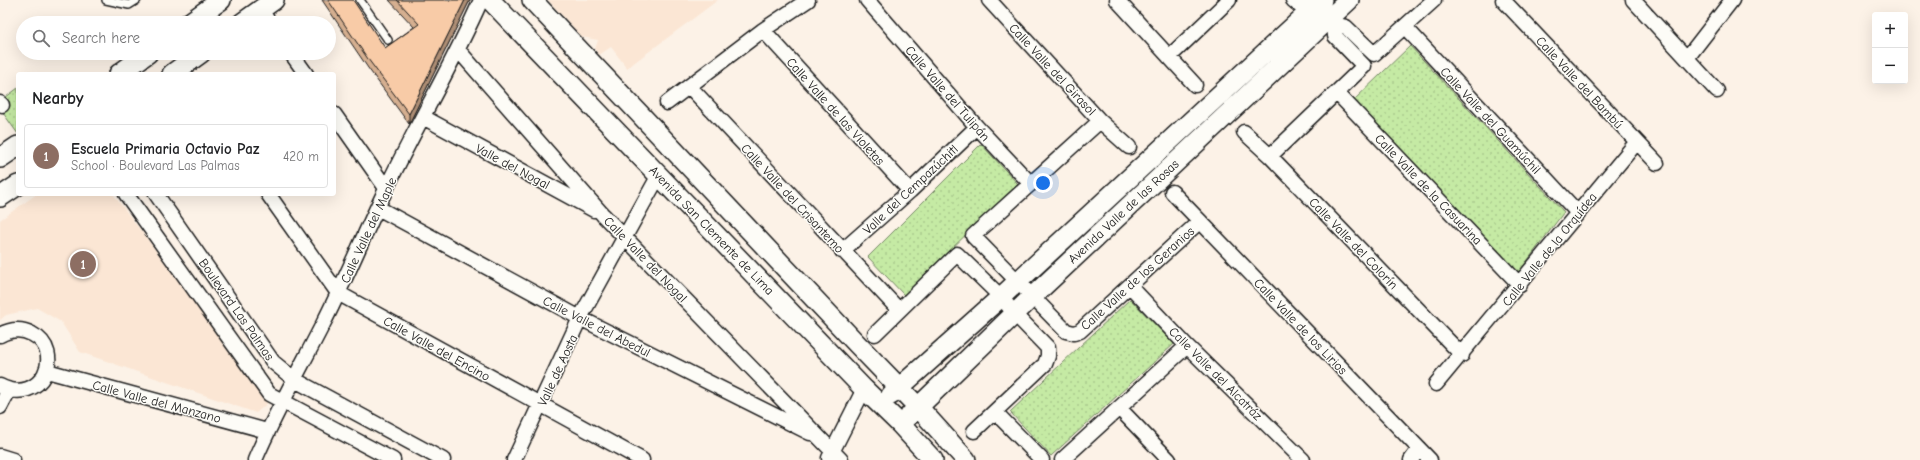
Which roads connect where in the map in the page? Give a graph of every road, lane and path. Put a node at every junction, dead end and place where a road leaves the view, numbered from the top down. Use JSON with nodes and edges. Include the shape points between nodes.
{"nodes":[{"id":1,"x":106,"y":0,"type":"edge"},
{"id":2,"x":137,"y":0,"type":"edge"},
{"id":3,"x":220,"y":0,"type":"edge"},
{"id":4,"x":360,"y":0,"type":"edge"},
{"id":5,"x":481,"y":0,"type":"edge"},
{"id":6,"x":490,"y":0,"type":"edge"},
{"id":7,"x":532,"y":0,"type":"edge"},
{"id":8,"x":808,"y":0,"type":"edge"},
{"id":9,"x":867,"y":0,"type":"edge"},
{"id":10,"x":989,"y":0,"type":"edge"},
{"id":11,"x":1117,"y":0,"type":"edge"},
{"id":12,"x":1229,"y":0,"type":"edge"},
{"id":13,"x":1293,"y":0,"type":"edge"},
{"id":14,"x":1349,"y":0,"type":"edge"},
{"id":15,"x":1434,"y":0,"type":"edge"},
{"id":16,"x":1503,"y":0,"type":"edge"},
{"id":17,"x":1634,"y":0,"type":"edge"},
{"id":18,"x":1732,"y":0,"type":"edge"},
{"id":19,"x":1323,"y":10,"type":"edge"},
{"id":20,"x":268,"y":11,"type":"edge"},
{"id":21,"x":198,"y":16,"type":"edge"},
{"id":22,"x":257,"y":16,"type":"edge"},
{"id":23,"x":1404,"y":26,"type":"junction"},
{"id":24,"x":763,"y":30,"type":"junction"},
{"id":25,"x":388,"y":40,"type":"dead end"},
{"id":26,"x":459,"y":51,"type":"junction"},
{"id":27,"x":1169,"y":57,"type":"junction"},
{"id":28,"x":1687,"y":58,"type":"junction"},
{"id":29,"x":138,"y":60,"type":"edge"},
{"id":30,"x":193,"y":60,"type":"edge"},
{"id":31,"x":296,"y":60,"type":"edge"},
{"id":32,"x":122,"y":72,"type":"edge"},
{"id":33,"x":178,"y":72,"type":"edge"},
{"id":34,"x":305,"y":72,"type":"edge"},
{"id":35,"x":1195,"y":85,"type":"dead end"},
{"id":36,"x":689,"y":86,"type":"junction"},
{"id":37,"x":1717,"y":91,"type":"dead end"},
{"id":38,"x":1337,"y":93,"type":"junction"},
{"id":39,"x":667,"y":103,"type":"dead end"},
{"id":40,"x":336,"y":117,"type":"edge"},
{"id":41,"x":422,"y":117,"type":"junction"},
{"id":42,"x":1100,"y":121,"type":"junction"},
{"id":43,"x":977,"y":127,"type":"junction"},
{"id":44,"x":1244,"y":132,"type":"dead end"},
{"id":45,"x":1636,"y":143,"type":"junction"},
{"id":46,"x":16,"y":147,"type":"edge"},
{"id":47,"x":1129,"y":147,"type":"dead end"},
{"id":48,"x":1270,"y":156,"type":"junction"},
{"id":49,"x":0,"y":158,"type":"edge"},
{"id":50,"x":1657,"y":163,"type":"dead end"},
{"id":51,"x":659,"y":175,"type":"junction"},
{"id":52,"x":1031,"y":184,"type":"junction"},
{"id":53,"x":16,"y":186,"type":"edge"},
{"id":54,"x":386,"y":188,"type":"junction"},
{"id":55,"x":910,"y":191,"type":"junction"},
{"id":56,"x":1172,"y":192,"type":"dead end"},
{"id":57,"x":127,"y":196,"type":"edge"},
{"id":58,"x":157,"y":196,"type":"edge"},
{"id":59,"x":269,"y":196,"type":"edge"},
{"id":60,"x":0,"y":197,"type":"edge"},
{"id":61,"x":378,"y":208,"type":"junction"},
{"id":62,"x":1578,"y":213,"type":"junction"},
{"id":63,"x":603,"y":215,"type":"junction"},
{"id":64,"x":1200,"y":221,"type":"junction"},
{"id":65,"x":625,"y":235,"type":"junction"},
{"id":66,"x":842,"y":251,"type":"junction"},
{"id":67,"x":1018,"y":282,"type":"junction"},
{"id":68,"x":1520,"y":285,"type":"junction"},
{"id":69,"x":1130,"y":286,"type":"junction"},
{"id":70,"x":338,"y":293,"type":"junction"},
{"id":71,"x":1002,"y":297,"type":"junction"},
{"id":72,"x":1032,"y":297,"type":"junction"},
{"id":73,"x":898,"y":309,"type":"junction"},
{"id":74,"x":1014,"y":313,"type":"junction"},
{"id":75,"x":580,"y":318,"type":"junction"},
{"id":76,"x":875,"y":334,"type":"dead end"},
{"id":77,"x":0,"y":335,"type":"edge"},
{"id":78,"x":1188,"y":346,"type":"junction"},
{"id":79,"x":1462,"y":355,"type":"junction"},
{"id":80,"x":47,"y":371,"type":"junction"},
{"id":81,"x":295,"y":380,"type":"junction"},
{"id":82,"x":1436,"y":384,"type":"dead end"},
{"id":83,"x":900,"y":387,"type":"junction"},
{"id":84,"x":4,"y":388,"type":"edge"},
{"id":85,"x":864,"y":389,"type":"junction"},
{"id":86,"x":284,"y":402,"type":"junction"},
{"id":87,"x":880,"y":404,"type":"junction"},
{"id":88,"x":540,"y":405,"type":"junction"},
{"id":89,"x":918,"y":406,"type":"junction"},
{"id":90,"x":0,"y":407,"type":"edge"},
{"id":91,"x":1119,"y":408,"type":"junction"},
{"id":92,"x":995,"y":412,"type":"junction"},
{"id":93,"x":900,"y":424,"type":"junction"},
{"id":94,"x":267,"y":431,"type":"junction"},
{"id":95,"x":974,"y":431,"type":"dead end"},
{"id":96,"x":820,"y":438,"type":"junction"},
{"id":97,"x":1415,"y":454,"type":"edge"},
{"id":98,"x":0,"y":456,"type":"edge"},
{"id":99,"x":834,"y":457,"type":"edge"},
{"id":100,"x":13,"y":460,"type":"edge"},
{"id":101,"x":255,"y":460,"type":"edge"},
{"id":102,"x":393,"y":460,"type":"edge"},
{"id":103,"x":443,"y":460,"type":"edge"},
{"id":104,"x":514,"y":460,"type":"edge"},
{"id":105,"x":642,"y":460,"type":"edge"},
{"id":106,"x":933,"y":460,"type":"edge"},
{"id":107,"x":966,"y":460,"type":"edge"},
{"id":108,"x":1042,"y":460,"type":"edge"},
{"id":109,"x":1062,"y":460,"type":"edge"},
{"id":110,"x":1170,"y":460,"type":"edge"},
{"id":111,"x":1303,"y":460,"type":"edge"},
{"id":112,"x":1430,"y":460,"type":"edge"}],
"edges":[{"from":1,"to":2,"type":"lane","via":[[129,5]]},
{"from":3,"to":21,"type":"street"},
{"from":4,"to":25,"type":"lane"},
{"from":5,"to":26,"type":"street","name":"Calle Valle del Maple"},
{"from":6,"to":51,"type":"street","name":"Avenida San Clemente de Lima"},
{"from":7,"to":83,"type":"street","name":"Avenida San Clemente de Lima"},
{"from":8,"to":24,"type":"street"},
{"from":9,"to":43,"type":"street","name":"Calle Valle del Tulipán"},
{"from":10,"to":42,"type":"street","name":"Calle Valle del Girasol"},
{"from":11,"to":27,"type":"street"},
{"from":12,"to":27,"type":"street"},
{"from":13,"to":19,"type":"street","via":[[1298,6]]},
{"from":14,"to":19,"type":"street","name":"Avenida Valle de las Rosas"},
{"from":15,"to":23,"type":"street"},
{"from":16,"to":45,"type":"street","name":"Calle Valle del Bambú"},
{"from":17,"to":28,"type":"street"},
{"from":18,"to":28,"type":"street"},
{"from":19,"to":23,"type":"street","via":[[1346,27],[1374,54]]},
{"from":19,"to":38,"type":"street","via":[[1334,36],[1364,66]]},
{"from":19,"to":67,"type":"street","name":"Avenida Valle de las Rosas"},
{"from":19,"to":72,"type":"street","name":"Avenida Valle de las Rosas"},
{"from":20,"to":22,"type":"street"},
{"from":23,"to":62,"type":"street","name":"Calle Valle del Guamúchil"},
{"from":24,"to":36,"type":"street"},
{"from":24,"to":55,"type":"street","name":"Calle Valle de las Violetas"},
{"from":26,"to":41,"type":"street","name":"Calle Valle del Maple"},
{"from":26,"to":63,"type":"street","name":"Calle Valle del Nogal"},
{"from":27,"to":35,"type":"street"},
{"from":28,"to":37,"type":"street"},
{"from":29,"to":32,"type":"street"},
{"from":30,"to":33,"type":"street"},
{"from":31,"to":34,"type":"street"},
{"from":36,"to":39,"type":"street"},
{"from":36,"to":66,"type":"street","name":"Calle Valle del Crisantemo"},
{"from":38,"to":48,"type":"street"},
{"from":38,"to":68,"type":"street","name":"Calle Valle de la Casuarina"},
{"from":40,"to":54,"type":"street"},
{"from":41,"to":54,"type":"street","name":"Calle Valle del Maple"},
{"from":41,"to":63,"type":"street","name":"Valle del Nogal"},
{"from":42,"to":47,"type":"street","name":"Calle Valle del Girasol"},
{"from":42,"to":52,"type":"street"},
{"from":43,"to":52,"type":"street","name":"Calle Valle del Tulipán"},
{"from":43,"to":55,"type":"street","name":"Valle del Cempazúchitl"},
{"from":44,"to":48,"type":"street","name":"Calle Valle del Colorín"},
{"from":45,"to":50,"type":"street","name":"Calle Valle del Bambú"},
{"from":45,"to":62,"type":"street","name":"Calle Valle de la Orquídea"},
{"from":46,"to":49,"type":"street"},
{"from":48,"to":79,"type":"street","name":"Calle Valle del Colorín"},
{"from":51,"to":65,"type":"street","name":"Valle de Aosta"},
{"from":51,"to":85,"type":"street","name":"Avenida San Clemente de Lima"},
{"from":52,"to":67,"type":"street","via":[[972,236]]},
{"from":53,"to":60,"type":"street"},
{"from":54,"to":61,"type":"street","name":"Calle Valle del Maple"},
{"from":55,"to":66,"type":"street","name":"Valle del Cempazúchitl"},
{"from":56,"to":64,"type":"street","name":"Calle Valle de los Lirios"},
{"from":57,"to":86,"type":"street","name":"Boulevard Las Palmas","via":[[256,378],[269,394]]},
{"from":58,"to":81,"type":"street","name":"Boulevard Las Palmas","via":[[273,362]]},
{"from":59,"to":70,"type":"street","name":"Calle Valle del Encino"},
{"from":61,"to":70,"type":"street","name":"Calle Valle del Maple"},
{"from":61,"to":75,"type":"street","name":"Calle Valle del Abedul"},
{"from":62,"to":68,"type":"street","name":"Calle Valle de la Orquídea"},
{"from":63,"to":65,"type":"street","name":"Calle Valle del Nogal"},
{"from":64,"to":69,"type":"street","name":"Calle Valle de los Geranios"},
{"from":64,"to":97,"type":"street","name":"Calle Valle de los Lirios"},
{"from":65,"to":75,"type":"street","name":"Valle de Aosta"},
{"from":65,"to":96,"type":"street","name":"Calle Valle del Nogal"},
{"from":66,"to":73,"type":"street","name":"Calle Valle del Crisantemo"},
{"from":67,"to":71,"type":"street","name":"Avenida Valle de las Rosas"},
{"from":67,"to":72,"type":"street"},
{"from":68,"to":79,"type":"street","name":"Calle Valle de la Orquídea"},
{"from":69,"to":72,"type":"street","name":"Calle Valle de los Geranios","via":[[1080,331],[1074,333],[1066,331]]},
{"from":69,"to":78,"type":"street","name":"Calle Valle del Alcatráz"},
{"from":70,"to":81,"type":"street","name":"Calle Valle del Maple"},
{"from":70,"to":88,"type":"street","name":"Calle Valle del Encino"},
{"from":71,"to":73,"type":"street","via":[[957,254]]},
{"from":71,"to":74,"type":"street"},
{"from":71,"to":83,"type":"street","name":"Avenida Valle de las Rosas"},
{"from":72,"to":74,"type":"street","name":"Avenida Valle de las Rosas"},
{"from":73,"to":76,"type":"street"},
{"from":74,"to":89,"type":"street","name":"Avenida Valle de las Rosas"},
{"from":74,"to":92,"type":"street","via":[[1048,348],[1048,356],[1045,364]]},
{"from":75,"to":88,"type":"street","name":"Valle de Aosta"},
{"from":75,"to":96,"type":"street","name":"Calle Valle del Abedul"},
{"from":77,"to":80,"type":"street","via":[[17,329],[27,330],[36,335],[47,351]]},
{"from":78,"to":91,"type":"street"},
{"from":78,"to":111,"type":"street","name":"Calle Valle del Alcatráz"},
{"from":79,"to":82,"type":"street","name":"Calle Valle de la Orquídea"},
{"from":80,"to":84,"type":"street","via":[[32,388]]},
{"from":80,"to":94,"type":"street","name":"Calle Valle del Manzano"},
{"from":81,"to":86,"type":"street","name":"Calle Valle del Maple"},
{"from":81,"to":103,"type":"street","name":"Boulevard Las Palmas"},
{"from":83,"to":87,"type":"street","name":"Avenida Valle de las Rosas"},
{"from":83,"to":89,"type":"street","name":"Avenida San Clemente de Lima"},
{"from":84,"to":90,"type":"street"},
{"from":85,"to":87,"type":"street","name":"Avenida San Clemente de Lima"},
{"from":85,"to":99,"type":"street"},
{"from":86,"to":94,"type":"street","name":"Calle Valle del Maple"},
{"from":86,"to":102,"type":"street","name":"Boulevard Las Palmas"},
{"from":87,"to":93,"type":"street","name":"Avenida San Clemente de Lima"},
{"from":88,"to":104,"type":"street","name":"Valle de Aosta"},
{"from":88,"to":105,"type":"street","name":"Calle Valle del Encino"},
{"from":89,"to":93,"type":"street","name":"Avenida Valle de las Rosas"},
{"from":89,"to":107,"type":"street","name":"Avenida San Clemente de Lima"},
{"from":91,"to":109,"type":"street"},
{"from":91,"to":110,"type":"street"},
{"from":92,"to":95,"type":"street"},
{"from":92,"to":108,"type":"street"},
{"from":93,"to":106,"type":"street","name":"Avenida San Clemente de Lima"},
{"from":94,"to":101,"type":"street","name":"Calle Valle del Maple"},
{"from":96,"to":99,"type":"street","name":"Calle Valle del Nogal"},
{"from":97,"to":112,"type":"street","name":"Calle Valle de los Lirios"},
{"from":98,"to":100,"type":"street"}]}
